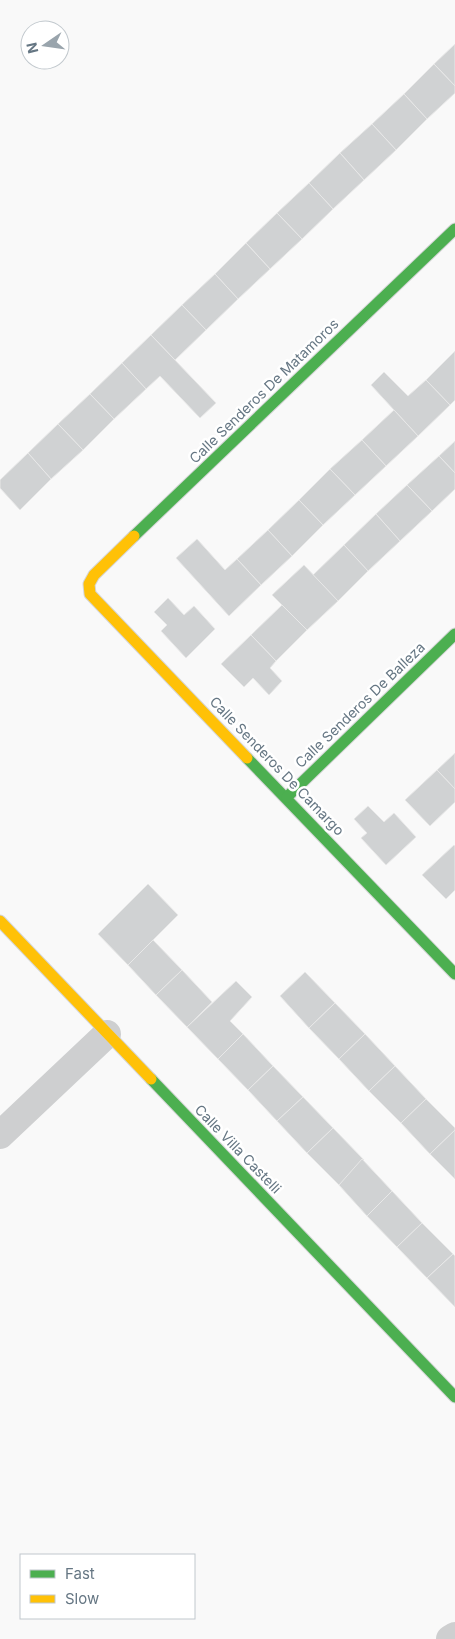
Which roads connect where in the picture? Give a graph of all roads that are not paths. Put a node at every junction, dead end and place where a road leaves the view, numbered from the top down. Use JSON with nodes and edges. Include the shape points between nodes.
{"nodes":[{"id":1,"x":455,"y":229,"type":"edge"},
{"id":2,"x":94,"y":575,"type":"joint"},
{"id":3,"x":455,"y":634,"type":"edge"},
{"id":4,"x":286,"y":797,"type":"junction"},
{"id":5,"x":0,"y":921,"type":"edge"},
{"id":6,"x":455,"y":974,"type":"edge"},
{"id":7,"x":107,"y":1034,"type":"junction"},
{"id":8,"x":0,"y":1135,"type":"edge"},
{"id":9,"x":455,"y":1397,"type":"edge"},
{"id":10,"x":455,"y":1636,"type":"edge"},
{"id":11,"x":450,"y":1639,"type":"edge"}],
"edges":[{"from":1,"to":2,"type":"street","name":"Calle Senderos De Matamoros"},
{"from":2,"to":4,"type":"street","name":"Calle Senderos De Camargo","via":[[89,582],[90,594]]},
{"from":3,"to":4,"type":"street","name":"Calle Senderos De Balleza"},
{"from":4,"to":6,"type":"street","name":"Calle Senderos De Camargo"},
{"from":5,"to":7,"type":"street","name":"Calle Villa Castelli"},
{"from":7,"to":8,"type":"street"},
{"from":7,"to":9,"type":"street","name":"Calle Villa Castelli"},
{"from":10,"to":11,"type":"street"}]}
